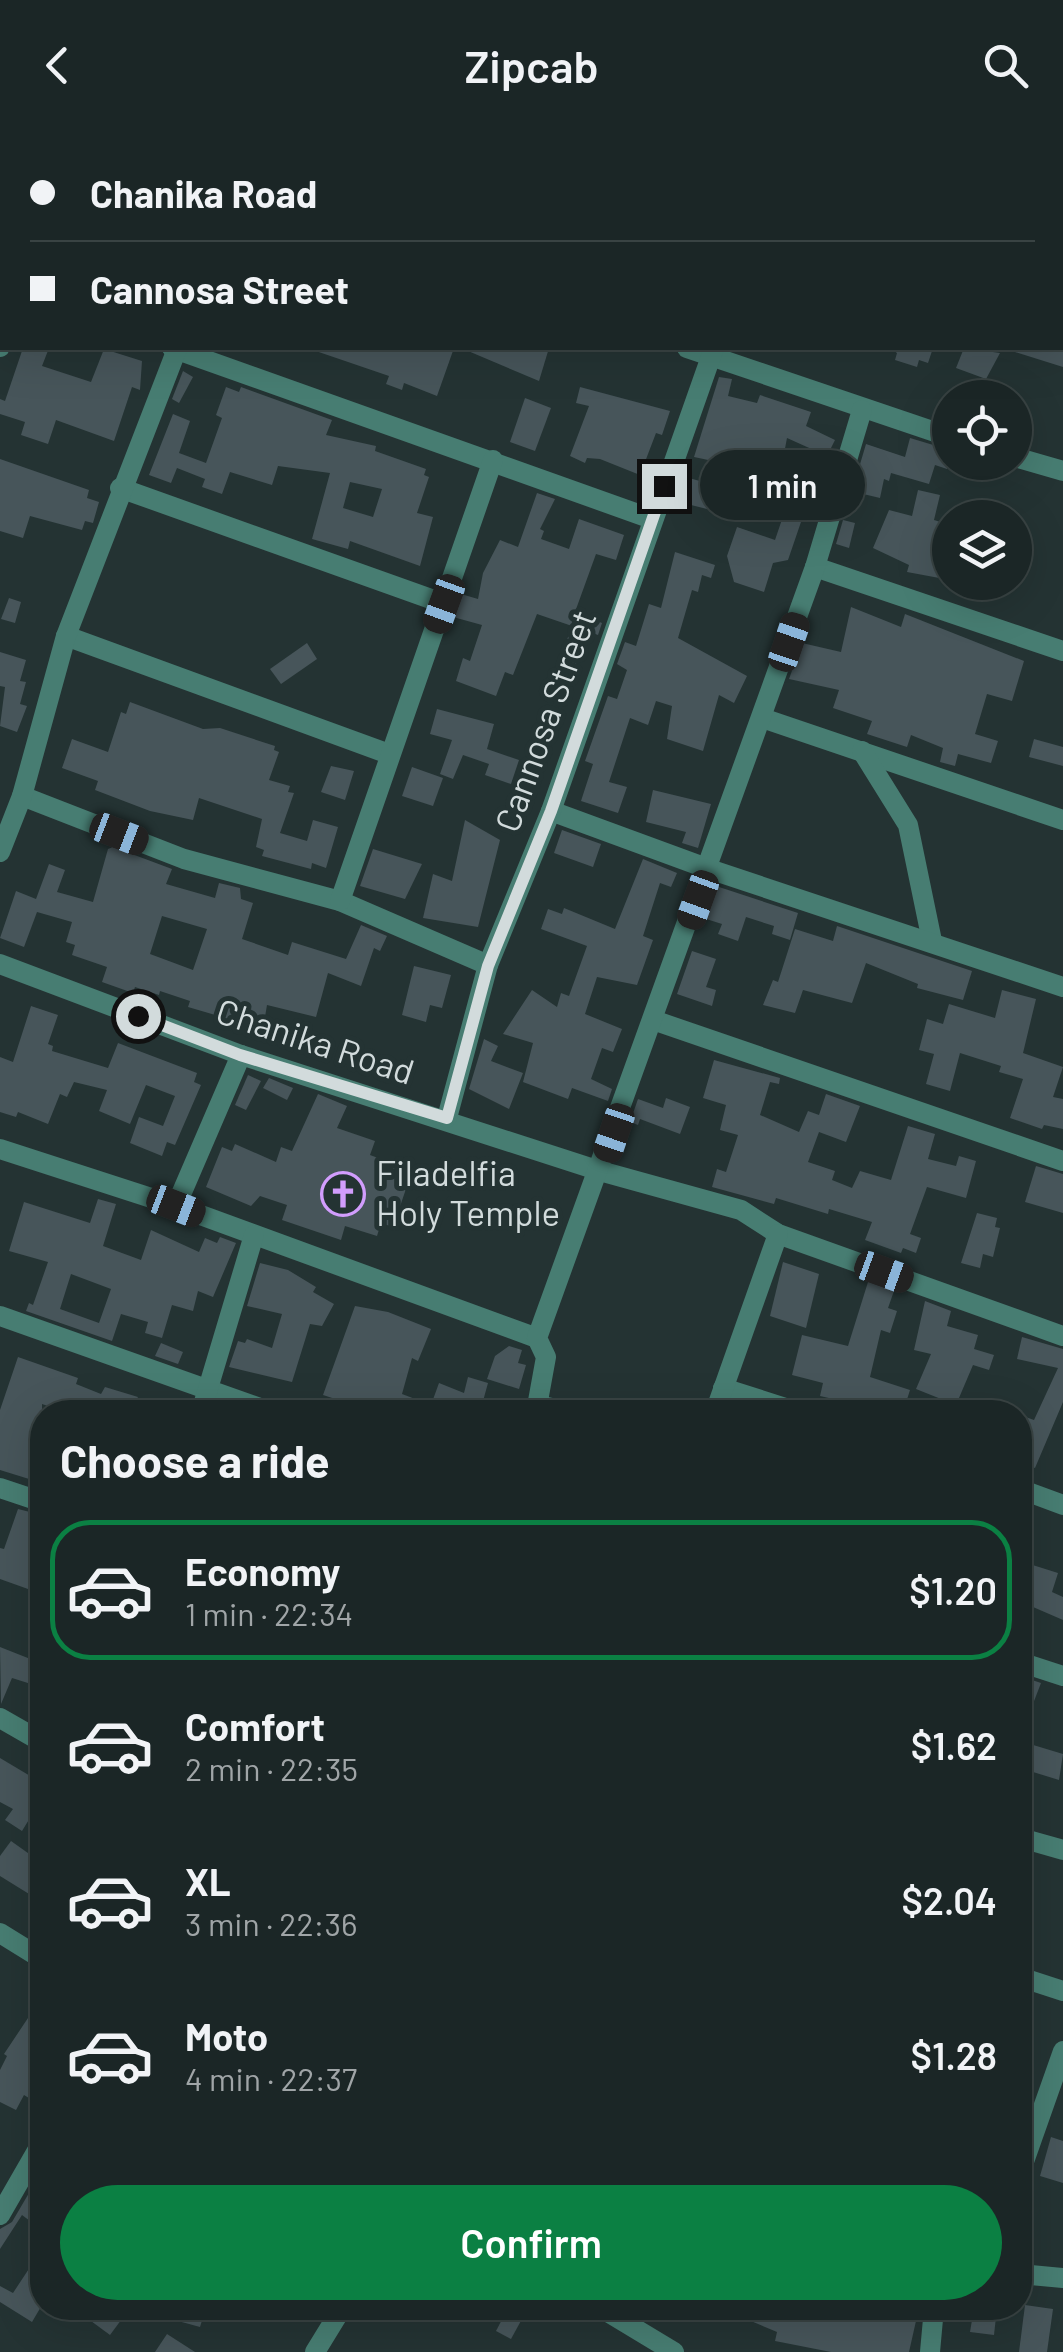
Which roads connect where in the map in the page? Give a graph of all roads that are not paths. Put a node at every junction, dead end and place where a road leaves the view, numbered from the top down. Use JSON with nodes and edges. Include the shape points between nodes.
{"nodes":[{"id":1,"x":174,"y":350,"type":"edge"},
{"id":2,"x":181,"y":350,"type":"edge"},
{"id":3,"x":712,"y":352,"type":"edge"},
{"id":4,"x":862,"y":410,"type":"junction"},
{"id":5,"x":932,"y":431,"type":"edge"},
{"id":6,"x":493,"y":460,"type":"junction"},
{"id":7,"x":1032,"y":462,"type":"edge"},
{"id":8,"x":1063,"y":471,"type":"edge"},
{"id":9,"x":120,"y":488,"type":"junction"},
{"id":10,"x":652,"y":518,"type":"junction"},
{"id":11,"x":815,"y":567,"type":"junction"},
{"id":12,"x":444,"y":604,"type":"junction"},
{"id":13,"x":66,"y":636,"type":"junction"},
{"id":14,"x":1063,"y":651,"type":"edge"},
{"id":15,"x":762,"y":718,"type":"junction"},
{"id":16,"x":862,"y":752,"type":"junction"},
{"id":17,"x":389,"y":754,"type":"junction"},
{"id":18,"x":22,"y":796,"type":"junction"},
{"id":19,"x":551,"y":811,"type":"junction"},
{"id":20,"x":1063,"y":820,"type":"edge"},
{"id":21,"x":0,"y":852,"type":"edge"},
{"id":22,"x":709,"y":870,"type":"junction"},
{"id":23,"x":340,"y":902,"type":"junction"},
{"id":24,"x":932,"y":941,"type":"junction"},
{"id":25,"x":0,"y":964,"type":"edge"},
{"id":26,"x":488,"y":966,"type":"junction"},
{"id":27,"x":1063,"y":987,"type":"edge"},
{"id":28,"x":653,"y":1020,"type":"junction"},
{"id":29,"x":240,"y":1055,"type":"junction"},
{"id":30,"x":447,"y":1118,"type":"junction"},
{"id":31,"x":0,"y":1149,"type":"edge"},
{"id":32,"x":1063,"y":1160,"type":"edge"},
{"id":33,"x":600,"y":1171,"type":"junction"},
{"id":34,"x":176,"y":1206,"type":"junction"},
{"id":35,"x":778,"y":1234,"type":"junction"},
{"id":36,"x":254,"y":1235,"type":"junction"},
{"id":37,"x":0,"y":1316,"type":"edge"},
{"id":38,"x":1063,"y":1336,"type":"edge"},
{"id":39,"x":537,"y":1338,"type":"junction"},
{"id":40,"x":723,"y":1388,"type":"junction"},
{"id":41,"x":209,"y":1389,"type":"junction"},
{"id":42,"x":205,"y":1400,"type":"edge"},
{"id":43,"x":238,"y":1400,"type":"edge"},
{"id":44,"x":539,"y":1400,"type":"edge"},
{"id":45,"x":719,"y":1400,"type":"edge"},
{"id":46,"x":760,"y":1400,"type":"edge"},
{"id":47,"x":0,"y":1488,"type":"edge"},
{"id":48,"x":1032,"y":1493,"type":"edge"},
{"id":49,"x":30,"y":1498,"type":"edge"},
{"id":50,"x":1063,"y":1505,"type":"edge"},
{"id":51,"x":1032,"y":1666,"type":"edge"},
{"id":52,"x":1063,"y":1676,"type":"edge"},
{"id":53,"x":0,"y":1718,"type":"edge"},
{"id":54,"x":30,"y":1735,"type":"edge"},
{"id":55,"x":1032,"y":1841,"type":"edge"},
{"id":56,"x":1063,"y":1850,"type":"edge"},
{"id":57,"x":0,"y":1933,"type":"edge"},
{"id":58,"x":30,"y":1952,"type":"edge"},
{"id":59,"x":1032,"y":1981,"type":"edge"},
{"id":60,"x":1063,"y":1991,"type":"edge"},
{"id":61,"x":1063,"y":2051,"type":"edge"},
{"id":62,"x":1032,"y":2130,"type":"edge"},
{"id":63,"x":30,"y":2163,"type":"edge"},
{"id":64,"x":0,"y":2215,"type":"edge"},
{"id":65,"x":1032,"y":2275,"type":"edge"},
{"id":66,"x":1063,"y":2278,"type":"edge"},
{"id":67,"x":335,"y":2320,"type":"edge"},
{"id":68,"x":621,"y":2320,"type":"edge"},
{"id":69,"x":933,"y":2320,"type":"edge"},
{"id":70,"x":315,"y":2352,"type":"edge"},
{"id":71,"x":674,"y":2352,"type":"edge"},
{"id":72,"x":930,"y":2352,"type":"edge"}],
"edges":[{"from":1,"to":9,"type":"street"},
{"from":2,"to":6,"type":"street"},
{"from":3,"to":4,"type":"street"},
{"from":3,"to":10,"type":"street","name":"Cannosa Street"},
{"from":4,"to":5,"type":"street"},
{"from":4,"to":11,"type":"street"},
{"from":6,"to":10,"type":"street"},
{"from":6,"to":12,"type":"street"},
{"from":7,"to":8,"type":"street"},
{"from":9,"to":12,"type":"street"},
{"from":9,"to":13,"type":"street"},
{"from":10,"to":19,"type":"street","name":"Cannosa Street"},
{"from":11,"to":14,"type":"street"},
{"from":11,"to":15,"type":"street"},
{"from":12,"to":17,"type":"street"},
{"from":13,"to":17,"type":"street"},
{"from":13,"to":18,"type":"street"},
{"from":15,"to":16,"type":"street"},
{"from":15,"to":22,"type":"street"},
{"from":16,"to":20,"type":"street"},
{"from":16,"to":24,"type":"street","via":[[908,825]]},
{"from":17,"to":23,"type":"street"},
{"from":18,"to":21,"type":"street"},
{"from":18,"to":23,"type":"street","via":[[184,859]]},
{"from":19,"to":22,"type":"street"},
{"from":19,"to":26,"type":"street","name":"Cannosa Street"},
{"from":22,"to":24,"type":"street"},
{"from":22,"to":28,"type":"street"},
{"from":23,"to":26,"type":"street"},
{"from":24,"to":27,"type":"street"},
{"from":25,"to":29,"type":"street","name":"Chanika Road"},
{"from":26,"to":30,"type":"street","name":"Cannosa Street"},
{"from":28,"to":32,"type":"street"},
{"from":28,"to":33,"type":"street"},
{"from":29,"to":30,"type":"street","name":"Chanika Road"},
{"from":29,"to":34,"type":"street"},
{"from":30,"to":33,"type":"street","name":"Chanika Road"},
{"from":31,"to":34,"type":"street"},
{"from":33,"to":35,"type":"street","name":"Chanika Road","via":[[742,1210]]},
{"from":33,"to":39,"type":"street"},
{"from":34,"to":36,"type":"street"},
{"from":35,"to":38,"type":"street","name":"Chanika Road"},
{"from":35,"to":40,"type":"street"},
{"from":36,"to":39,"type":"street"},
{"from":36,"to":41,"type":"street"},
{"from":37,"to":41,"type":"street"},
{"from":39,"to":44,"type":"street","via":[[546,1357]]},
{"from":40,"to":45,"type":"street"},
{"from":40,"to":46,"type":"street"},
{"from":41,"to":42,"type":"street"},
{"from":41,"to":43,"type":"street"},
{"from":47,"to":49,"type":"street"},
{"from":48,"to":50,"type":"street"},
{"from":51,"to":52,"type":"street"},
{"from":53,"to":54,"type":"street"},
{"from":55,"to":56,"type":"street"},
{"from":57,"to":58,"type":"street"},
{"from":59,"to":60,"type":"street"},
{"from":61,"to":62,"type":"street"},
{"from":63,"to":64,"type":"street"},
{"from":65,"to":66,"type":"street"},
{"from":67,"to":70,"type":"street"},
{"from":68,"to":71,"type":"street"},
{"from":69,"to":72,"type":"street"}]}
